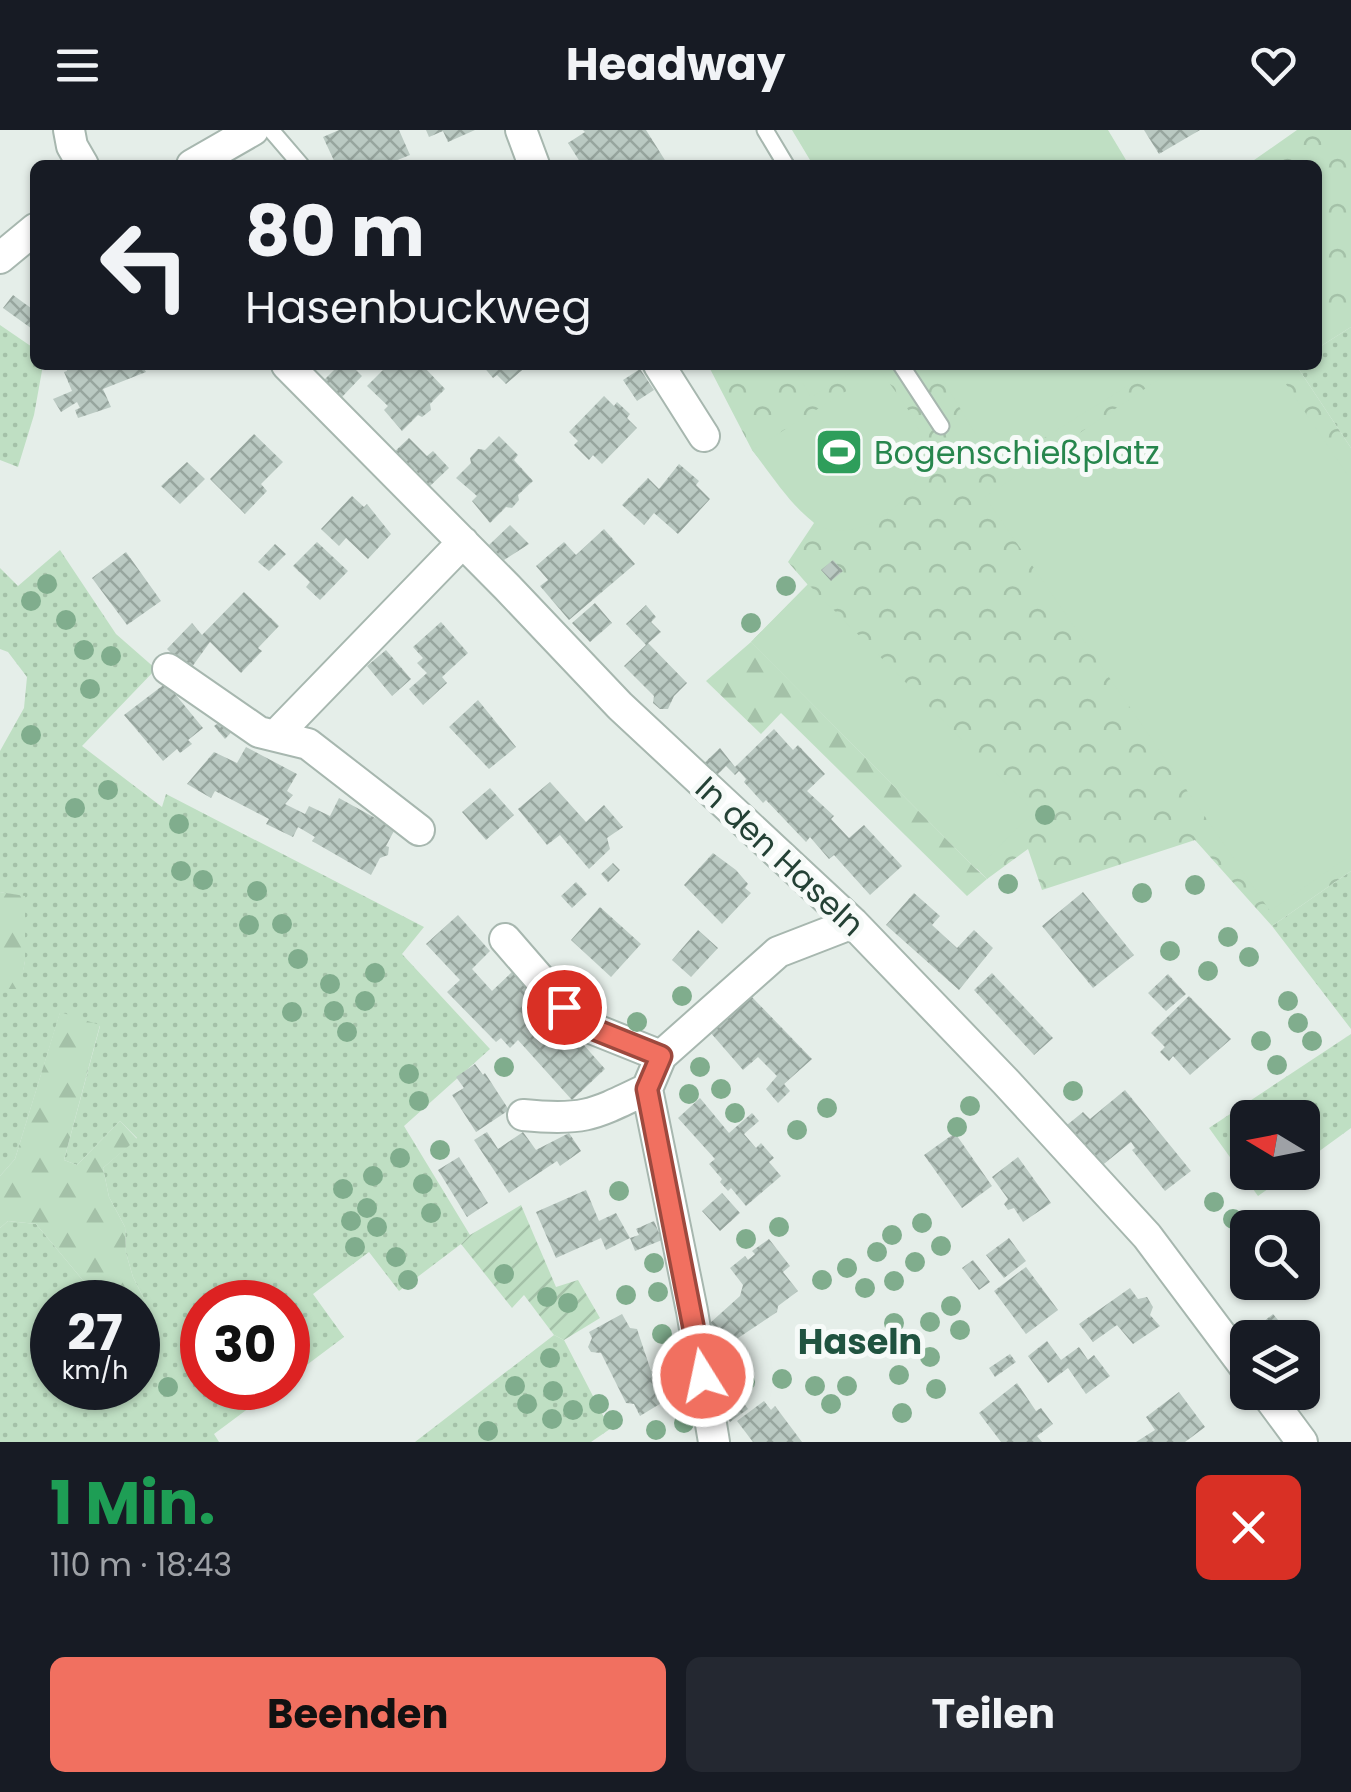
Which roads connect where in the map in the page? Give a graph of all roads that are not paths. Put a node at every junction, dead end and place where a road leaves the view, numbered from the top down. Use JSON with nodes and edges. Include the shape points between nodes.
{"nodes":[{"id":1,"x":70,"y":130,"type":"edge"},
{"id":2,"x":253,"y":130,"type":"edge"},
{"id":3,"x":271,"y":130,"type":"edge"},
{"id":4,"x":520,"y":130,"type":"edge"},
{"id":5,"x":765,"y":130,"type":"edge"},
{"id":6,"x":80,"y":160,"type":"edge"},
{"id":7,"x":201,"y":160,"type":"edge"},
{"id":8,"x":298,"y":160,"type":"edge"},
{"id":9,"x":532,"y":160,"type":"edge"},
{"id":10,"x":783,"y":160,"type":"edge"},
{"id":11,"x":30,"y":233,"type":"edge"},
{"id":12,"x":0,"y":258,"type":"edge"},
{"id":13,"x":292,"y":370,"type":"edge"},
{"id":14,"x":662,"y":370,"type":"edge"},
{"id":15,"x":904,"y":370,"type":"edge"},
{"id":16,"x":941,"y":426,"type":"dead end"},
{"id":17,"x":704,"y":436,"type":"dead end"},
{"id":18,"x":463,"y":542,"type":"junction"},
{"id":19,"x":168,"y":669,"type":"dead end"},
{"id":20,"x":276,"y":735,"type":"junction"},
{"id":21,"x":419,"y":830,"type":"dead end"},
{"id":22,"x":853,"y":924,"type":"junction"},
{"id":23,"x":504,"y":939,"type":"dead end"},
{"id":24,"x":661,"y":1056,"type":"junction"},
{"id":25,"x":647,"y":1089,"type":"junction"},
{"id":26,"x":523,"y":1115,"type":"dead end"},
{"id":27,"x":1230,"y":1347,"type":"edge"},
{"id":28,"x":1278,"y":1410,"type":"edge"},
{"id":29,"x":714,"y":1442,"type":"edge"},
{"id":30,"x":1302,"y":1442,"type":"edge"}],
"edges":[{"from":1,"to":6,"type":"street"},
{"from":2,"to":7,"type":"street"},
{"from":3,"to":8,"type":"lane"},
{"from":4,"to":9,"type":"street"},
{"from":5,"to":10,"type":"lane"},
{"from":11,"to":12,"type":"street"},
{"from":13,"to":18,"type":"street","name":"In den Haseln"},
{"from":14,"to":17,"type":"street"},
{"from":15,"to":16,"type":"lane"},
{"from":18,"to":20,"type":"street"},
{"from":18,"to":22,"type":"street","name":"In den Haseln","via":[[620,706]]},
{"from":19,"to":20,"type":"street","via":[[260,732]]},
{"from":20,"to":21,"type":"street","via":[[308,744]]},
{"from":22,"to":24,"type":"street","via":[[778,952]]},
{"from":22,"to":27,"type":"street","name":"In den Haseln","via":[[1147,1236]]},
{"from":23,"to":24,"type":"street","via":[[591,1028]]},
{"from":24,"to":25,"type":"street"},
{"from":25,"to":26,"type":"street","via":[[586,1117]]},
{"from":25,"to":29,"type":"street"},
{"from":28,"to":30,"type":"street"}]}
